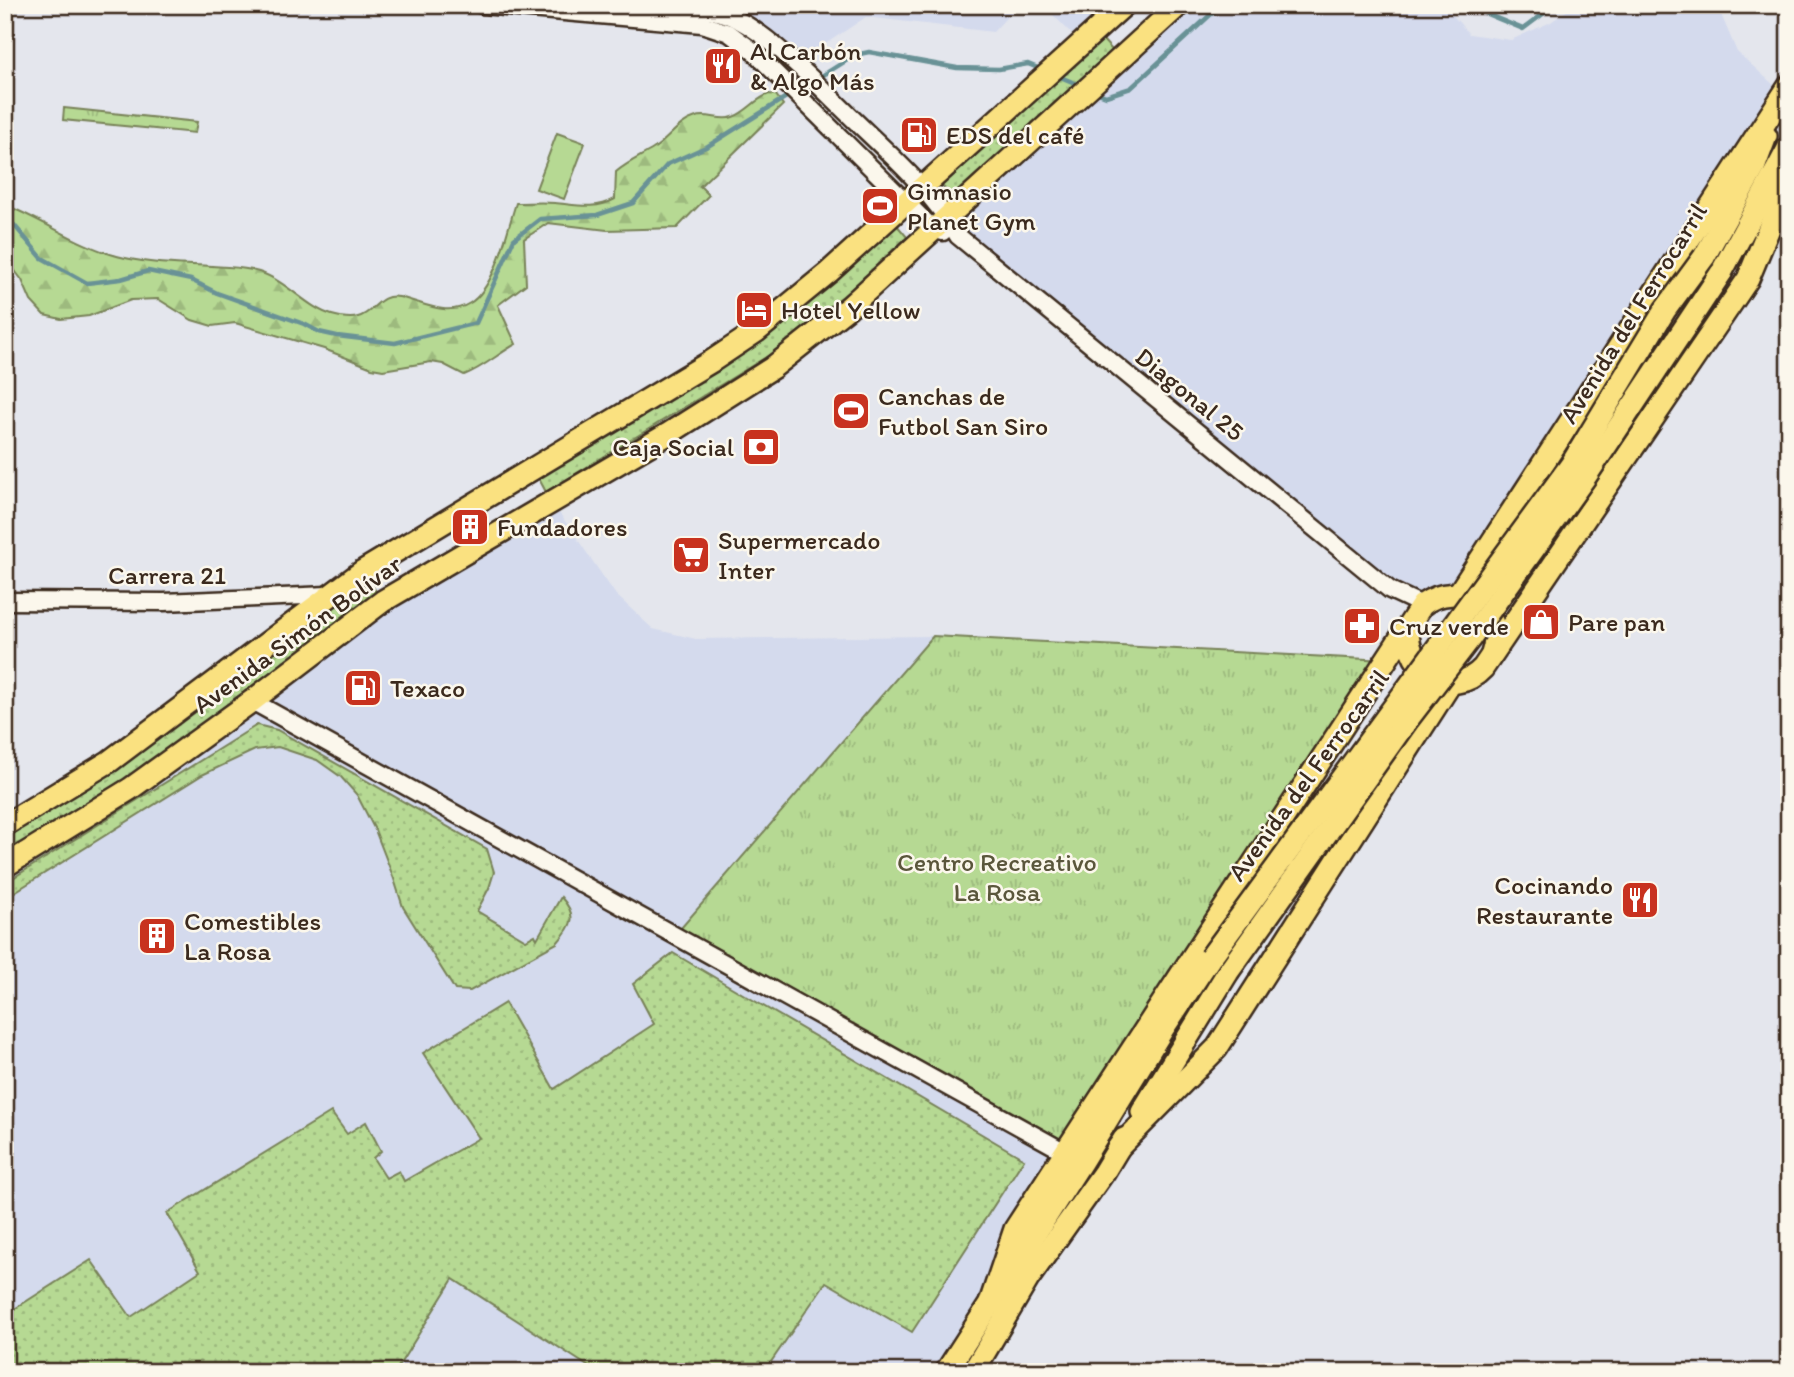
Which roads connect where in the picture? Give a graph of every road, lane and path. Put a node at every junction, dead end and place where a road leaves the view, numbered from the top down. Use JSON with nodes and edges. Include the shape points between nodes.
{"nodes":[{"id":1,"x":482,"y":5,"type":"edge"},
{"id":2,"x":666,"y":5,"type":"edge"},
{"id":3,"x":1124,"y":5,"type":"edge"},
{"id":4,"x":1179,"y":5,"type":"edge"},
{"id":5,"x":551,"y":7,"type":"edge"},
{"id":6,"x":1783,"y":95,"type":"edge"},
{"id":7,"x":1789,"y":147,"type":"edge"},
{"id":8,"x":1789,"y":180,"type":"edge"},
{"id":9,"x":914,"y":195,"type":"junction"},
{"id":10,"x":939,"y":222,"type":"junction"},
{"id":11,"x":1458,"y":594,"type":"junction"},
{"id":12,"x":328,"y":595,"type":"junction"},
{"id":13,"x":5,"y":601,"type":"edge"},
{"id":14,"x":1413,"y":618,"type":"junction"},
{"id":15,"x":1492,"y":654,"type":"junction"},
{"id":16,"x":1452,"y":681,"type":"junction"},
{"id":17,"x":252,"y":701,"type":"junction"},
{"id":18,"x":5,"y":825,"type":"edge"},
{"id":19,"x":5,"y":866,"type":"edge"},
{"id":20,"x":1118,"y":1148,"type":"junction"},
{"id":21,"x":1065,"y":1152,"type":"junction"},
{"id":22,"x":991,"y":1300,"type":"junction"},
{"id":23,"x":946,"y":1372,"type":"edge"},
{"id":24,"x":973,"y":1372,"type":"edge"}],
"edges":[{"from":1,"to":5,"type":"street"},
{"from":2,"to":9,"type":"street","via":[[706,9],[739,20],[764,38],[824,90]]},
{"from":3,"to":9,"type":"main road","name":"Avenida Simón Bolívar"},
{"from":4,"to":10,"type":"main road","name":"Avenida Simón Bolívar"},
{"from":5,"to":9,"type":"street","via":[[702,24],[729,33]]},
{"from":6,"to":11,"type":"main road"},
{"from":6,"to":22,"type":"main road","name":"Avenida del Ferrocarril","bridge":true,"via":[[1755,168],[1704,257],[1665,310],[1571,465],[1210,958]]},
{"from":7,"to":20,"type":"main road","name":"Avenida del Ferrocarril","bridge":true,"via":[[1721,273],[1586,476],[1228,972]]},
{"from":8,"to":15,"type":"main road","via":[[1748,279]]},
{"from":9,"to":10,"type":"street"},
{"from":9,"to":12,"type":"main road","name":"Avenida Simón Bolívar","via":[[757,331]]},
{"from":10,"to":14,"type":"street","name":"Diagonal 25","via":[[1390,590]]},
{"from":10,"to":17,"type":"main road","name":"Avenida Simón Bolívar","via":[[838,316],[765,373],[383,601]]},
{"from":11,"to":14,"type":"main road","via":[[1435,597]]},
{"from":11,"to":15,"type":"main road","via":[[1482,605],[1492,619],[1496,637]]},
{"from":12,"to":13,"type":"street","name":"Carrera 21","via":[[164,602]]},
{"from":12,"to":18,"type":"main road","name":"Avenida Simón Bolívar","via":[[110,761]]},
{"from":14,"to":16,"type":"main road","via":[[1409,651],[1421,669]]},
{"from":14,"to":21,"type":"main road"},
{"from":15,"to":16,"type":"main road","via":[[1479,673]]},
{"from":16,"to":20,"type":"main road","via":[[1217,1048]]},
{"from":17,"to":19,"type":"main road","name":"Avenida Simón Bolívar","via":[[130,789]]},
{"from":17,"to":21,"type":"street"},
{"from":20,"to":24,"type":"main road","name":"Avenida del Ferrocarril","via":[[1028,1279]]},
{"from":21,"to":22,"type":"main road","via":[[1015,1230]]},
{"from":22,"to":23,"type":"main road","name":"Avenida del Ferrocarril"}]}
